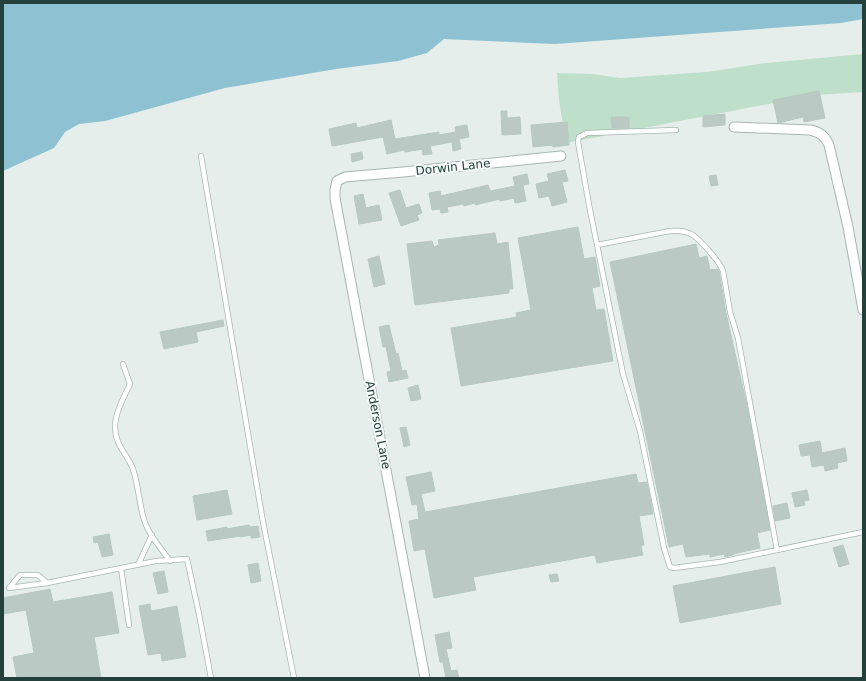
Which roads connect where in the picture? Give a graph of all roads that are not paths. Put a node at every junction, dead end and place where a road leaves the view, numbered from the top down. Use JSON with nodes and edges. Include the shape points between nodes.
{"nodes":[{"id":1,"x":734,"y":127,"type":"dead end"},
{"id":2,"x":676,"y":130,"type":"dead end"},
{"id":3,"x":201,"y":156,"type":"dead end"},
{"id":4,"x":561,"y":156,"type":"dead end"},
{"id":5,"x":345,"y":177,"type":"joint"},
{"id":6,"x":597,"y":245,"type":"junction"},
{"id":7,"x":863,"y":310,"type":"edge"},
{"id":8,"x":123,"y":364,"type":"dead end"},
{"id":9,"x":863,"y":532,"type":"edge"},
{"id":10,"x":152,"y":535,"type":"junction"},
{"id":11,"x":777,"y":550,"type":"junction"},
{"id":12,"x":170,"y":561,"type":"junction"},
{"id":13,"x":138,"y":565,"type":"junction"},
{"id":14,"x":121,"y":568,"type":"junction"},
{"id":15,"x":47,"y":583,"type":"junction"},
{"id":16,"x":129,"y":625,"type":"dead end"},
{"id":17,"x":211,"y":678,"type":"edge"},
{"id":18,"x":294,"y":678,"type":"edge"},
{"id":19,"x":425,"y":678,"type":"edge"}],
"edges":[{"from":1,"to":7,"type":"street","via":[[810,130],[820,132],[827,139],[848,227]]},
{"from":2,"to":6,"type":"lane","via":[[598,132],[579,137]]},
{"from":3,"to":18,"type":"lane","via":[[263,522]]},
{"from":4,"to":5,"type":"street","name":"Dorwin Lane"},
{"from":5,"to":19,"type":"street","name":"Anderson Lane","via":[[337,181],[335,198]]},
{"from":6,"to":11,"type":"lane","via":[[682,230],[700,239],[721,265],[738,338]]},
{"from":6,"to":11,"type":"lane","via":[[623,374],[640,431],[670,567],[720,562]]},
{"from":8,"to":10,"type":"lane","via":[[130,384],[115,427],[118,444],[132,467],[143,518]]},
{"from":9,"to":11,"type":"lane"},
{"from":10,"to":12,"type":"lane"},
{"from":10,"to":13,"type":"lane"},
{"from":12,"to":13,"type":"lane"},
{"from":12,"to":17,"type":"lane","via":[[186,559]]},
{"from":13,"to":14,"type":"lane"},
{"from":14,"to":15,"type":"lane"},
{"from":14,"to":16,"type":"lane"},
{"from":15,"to":15,"type":"lane","via":[[40,584],[9,588],[20,575],[38,575]]}]}
